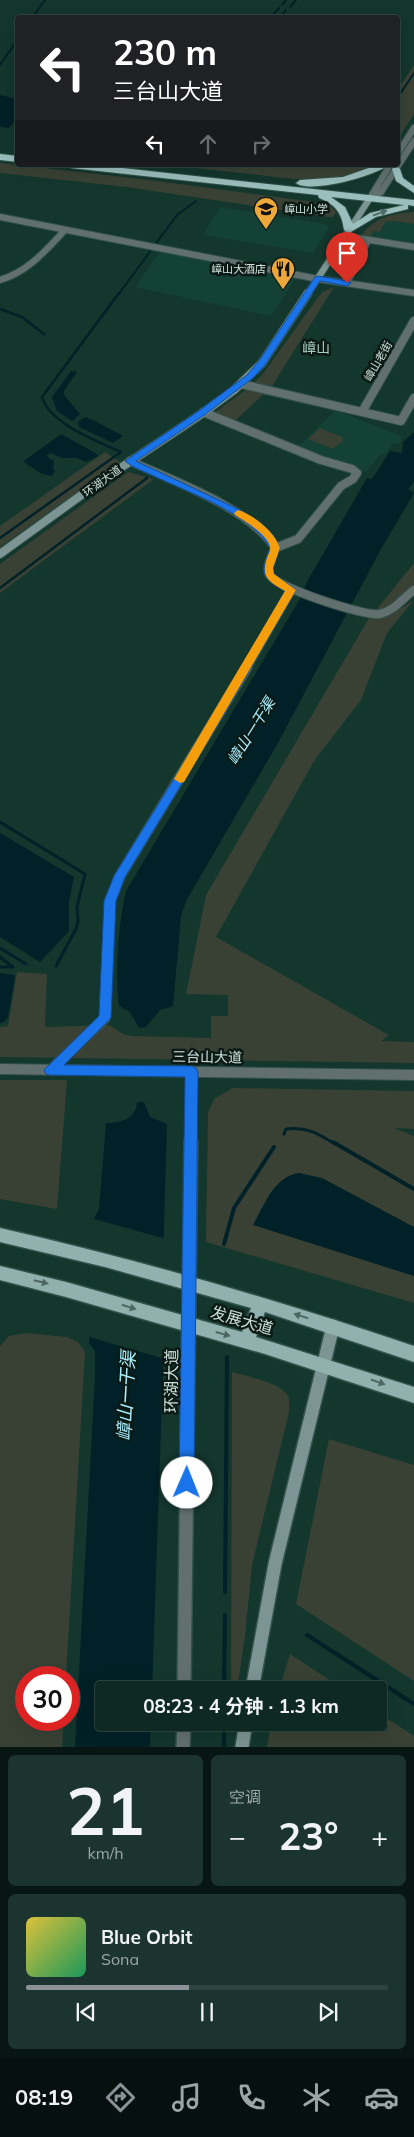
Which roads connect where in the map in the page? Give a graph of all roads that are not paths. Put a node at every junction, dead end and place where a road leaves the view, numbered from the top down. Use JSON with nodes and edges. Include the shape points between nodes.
{"nodes":[{"id":1,"x":414,"y":128,"type":"edge"},
{"id":2,"x":414,"y":141,"type":"edge"},
{"id":3,"x":0,"y":150,"type":"edge"},
{"id":4,"x":400,"y":150,"type":"edge"},
{"id":5,"x":15,"y":151,"type":"edge"},
{"id":6,"x":0,"y":157,"type":"edge"},
{"id":7,"x":400,"y":158,"type":"edge"},
{"id":8,"x":15,"y":159,"type":"edge"},
{"id":9,"x":92,"y":167,"type":"edge"},
{"id":10,"x":157,"y":167,"type":"edge"},
{"id":11,"x":379,"y":167,"type":"edge"},
{"id":12,"x":393,"y":167,"type":"edge"},
{"id":13,"x":297,"y":186,"type":"junction"},
{"id":14,"x":414,"y":190,"type":"edge"},
{"id":15,"x":374,"y":194,"type":"junction"},
{"id":16,"x":414,"y":197,"type":"edge"},
{"id":17,"x":414,"y":205,"type":"edge"},
{"id":18,"x":0,"y":217,"type":"edge"},
{"id":19,"x":65,"y":230,"type":"junction"},
{"id":20,"x":347,"y":233,"type":"junction"},
{"id":21,"x":368,"y":240,"type":"junction"},
{"id":22,"x":414,"y":247,"type":"edge"},
{"id":23,"x":318,"y":279,"type":"junction"},
{"id":24,"x":0,"y":280,"type":"edge"},
{"id":25,"x":347,"y":283,"type":"junction"},
{"id":26,"x":414,"y":293,"type":"edge"},
{"id":27,"x":414,"y":321,"type":"edge"},
{"id":28,"x":241,"y":384,"type":"junction"},
{"id":29,"x":414,"y":398,"type":"edge"},
{"id":30,"x":203,"y":412,"type":"junction"},
{"id":31,"x":362,"y":412,"type":"junction"},
{"id":32,"x":130,"y":461,"type":"junction"},
{"id":33,"x":275,"y":548,"type":"junction"},
{"id":34,"x":0,"y":554,"type":"edge"},
{"id":35,"x":414,"y":590,"type":"edge"},
{"id":36,"x":293,"y":591,"type":"junction"},
{"id":37,"x":0,"y":1070,"type":"edge"},
{"id":38,"x":50,"y":1070,"type":"junction"},
{"id":39,"x":192,"y":1072,"type":"junction"},
{"id":40,"x":414,"y":1075,"type":"edge"},
{"id":41,"x":0,"y":1236,"type":"edge"},
{"id":42,"x":0,"y":1273,"type":"edge"},
{"id":43,"x":182,"y":1281,"type":"junction"},
{"id":44,"x":260,"y":1304,"type":"junction"},
{"id":45,"x":182,"y":1322,"type":"junction"},
{"id":46,"x":333,"y":1326,"type":"junction"},
{"id":47,"x":247,"y":1341,"type":"junction"},
{"id":48,"x":414,"y":1354,"type":"edge"},
{"id":49,"x":324,"y":1364,"type":"junction"},
{"id":50,"x":413,"y":1392,"type":"edge"},
{"id":51,"x":184,"y":1681,"type":"edge"},
{"id":52,"x":254,"y":1681,"type":"edge"},
{"id":53,"x":184,"y":1731,"type":"edge"},
{"id":54,"x":245,"y":1731,"type":"edge"},
{"id":55,"x":183,"y":1747,"type":"edge"},
{"id":56,"x":242,"y":1747,"type":"edge"}],
"edges":[{"from":1,"to":4,"type":"street"},
{"from":2,"to":7,"type":"street"},
{"from":3,"to":5,"type":"highway"},
{"from":6,"to":8,"type":"highway"},
{"from":9,"to":13,"type":"highway"},
{"from":10,"to":13,"type":"highway"},
{"from":11,"to":13,"type":"highway","via":[[350,178]]},
{"from":12,"to":14,"type":"highway","via":[[399,179]]},
{"from":12,"to":15,"type":"street"},
{"from":13,"to":15,"type":"highway"},
{"from":13,"to":20,"type":"highway","via":[[338,204],[347,214]]},
{"from":15,"to":16,"type":"highway"},
{"from":15,"to":17,"type":"highway"},
{"from":15,"to":20,"type":"main road","name":"环湖大道"},
{"from":20,"to":17,"type":"highway","one_way":true,"via":[[380,212]]},
{"from":18,"to":19,"type":"street"},
{"from":19,"to":23,"type":"street"},
{"from":19,"to":24,"type":"street","via":[[22,269]]},
{"from":20,"to":21,"type":"street"},
{"from":20,"to":23,"type":"main road","name":"环湖大道"},
{"from":21,"to":22,"type":"street"},
{"from":21,"to":25,"type":"street"},
{"from":23,"to":25,"type":"street"},
{"from":23,"to":28,"type":"main road","name":"环湖大道","via":[[262,363]]},
{"from":25,"to":26,"type":"street"},
{"from":27,"to":31,"type":"street","name":"嶂山老街"},
{"from":28,"to":30,"type":"main road","name":"环湖大道"},
{"from":28,"to":31,"type":"street"},
{"from":29,"to":31,"type":"street","via":[[401,422]]},
{"from":30,"to":32,"type":"main road","name":"环湖大道"},
{"from":30,"to":33,"type":"street","via":[[357,473],[342,486],[298,539]]},
{"from":32,"to":33,"type":"street","via":[[248,518],[269,537]]},
{"from":32,"to":34,"type":"main road","name":"环湖大道"},
{"from":33,"to":36,"type":"street","via":[[269,575]]},
{"from":35,"to":36,"type":"street","via":[[385,614],[374,615]]},
{"from":36,"to":38,"type":"street","via":[[120,876],[110,901],[105,1018]]},
{"from":37,"to":38,"type":"street","name":"三台山大道"},
{"from":38,"to":39,"type":"street","name":"三台山大道"},
{"from":39,"to":40,"type":"street","name":"三台山大道"},
{"from":39,"to":43,"type":"street","name":"环湖大道"},
{"from":41,"to":43,"type":"main road","name":"发展大道"},
{"from":42,"to":45,"type":"main road","name":"发展大道","one_way":true},
{"from":43,"to":44,"type":"main road","name":"发展大道"},
{"from":43,"to":45,"type":"street","name":"环湖大道"},
{"from":46,"to":44,"type":"main road","name":"发展大道","one_way":true},
{"from":44,"to":47,"type":"main road"},
{"from":45,"to":47,"type":"main road","name":"发展大道","one_way":true},
{"from":45,"to":51,"type":"street","name":"环湖大道"},
{"from":46,"to":48,"type":"main road","name":"发展大道"},
{"from":46,"to":49,"type":"main road"},
{"from":47,"to":49,"type":"main road","name":"发展大道"},
{"from":49,"to":50,"type":"main road","name":"发展大道","one_way":true},
{"from":49,"to":52,"type":"main road","via":[[275,1564]]},
{"from":53,"to":55,"type":"street"},
{"from":54,"to":56,"type":"main road"}]}
